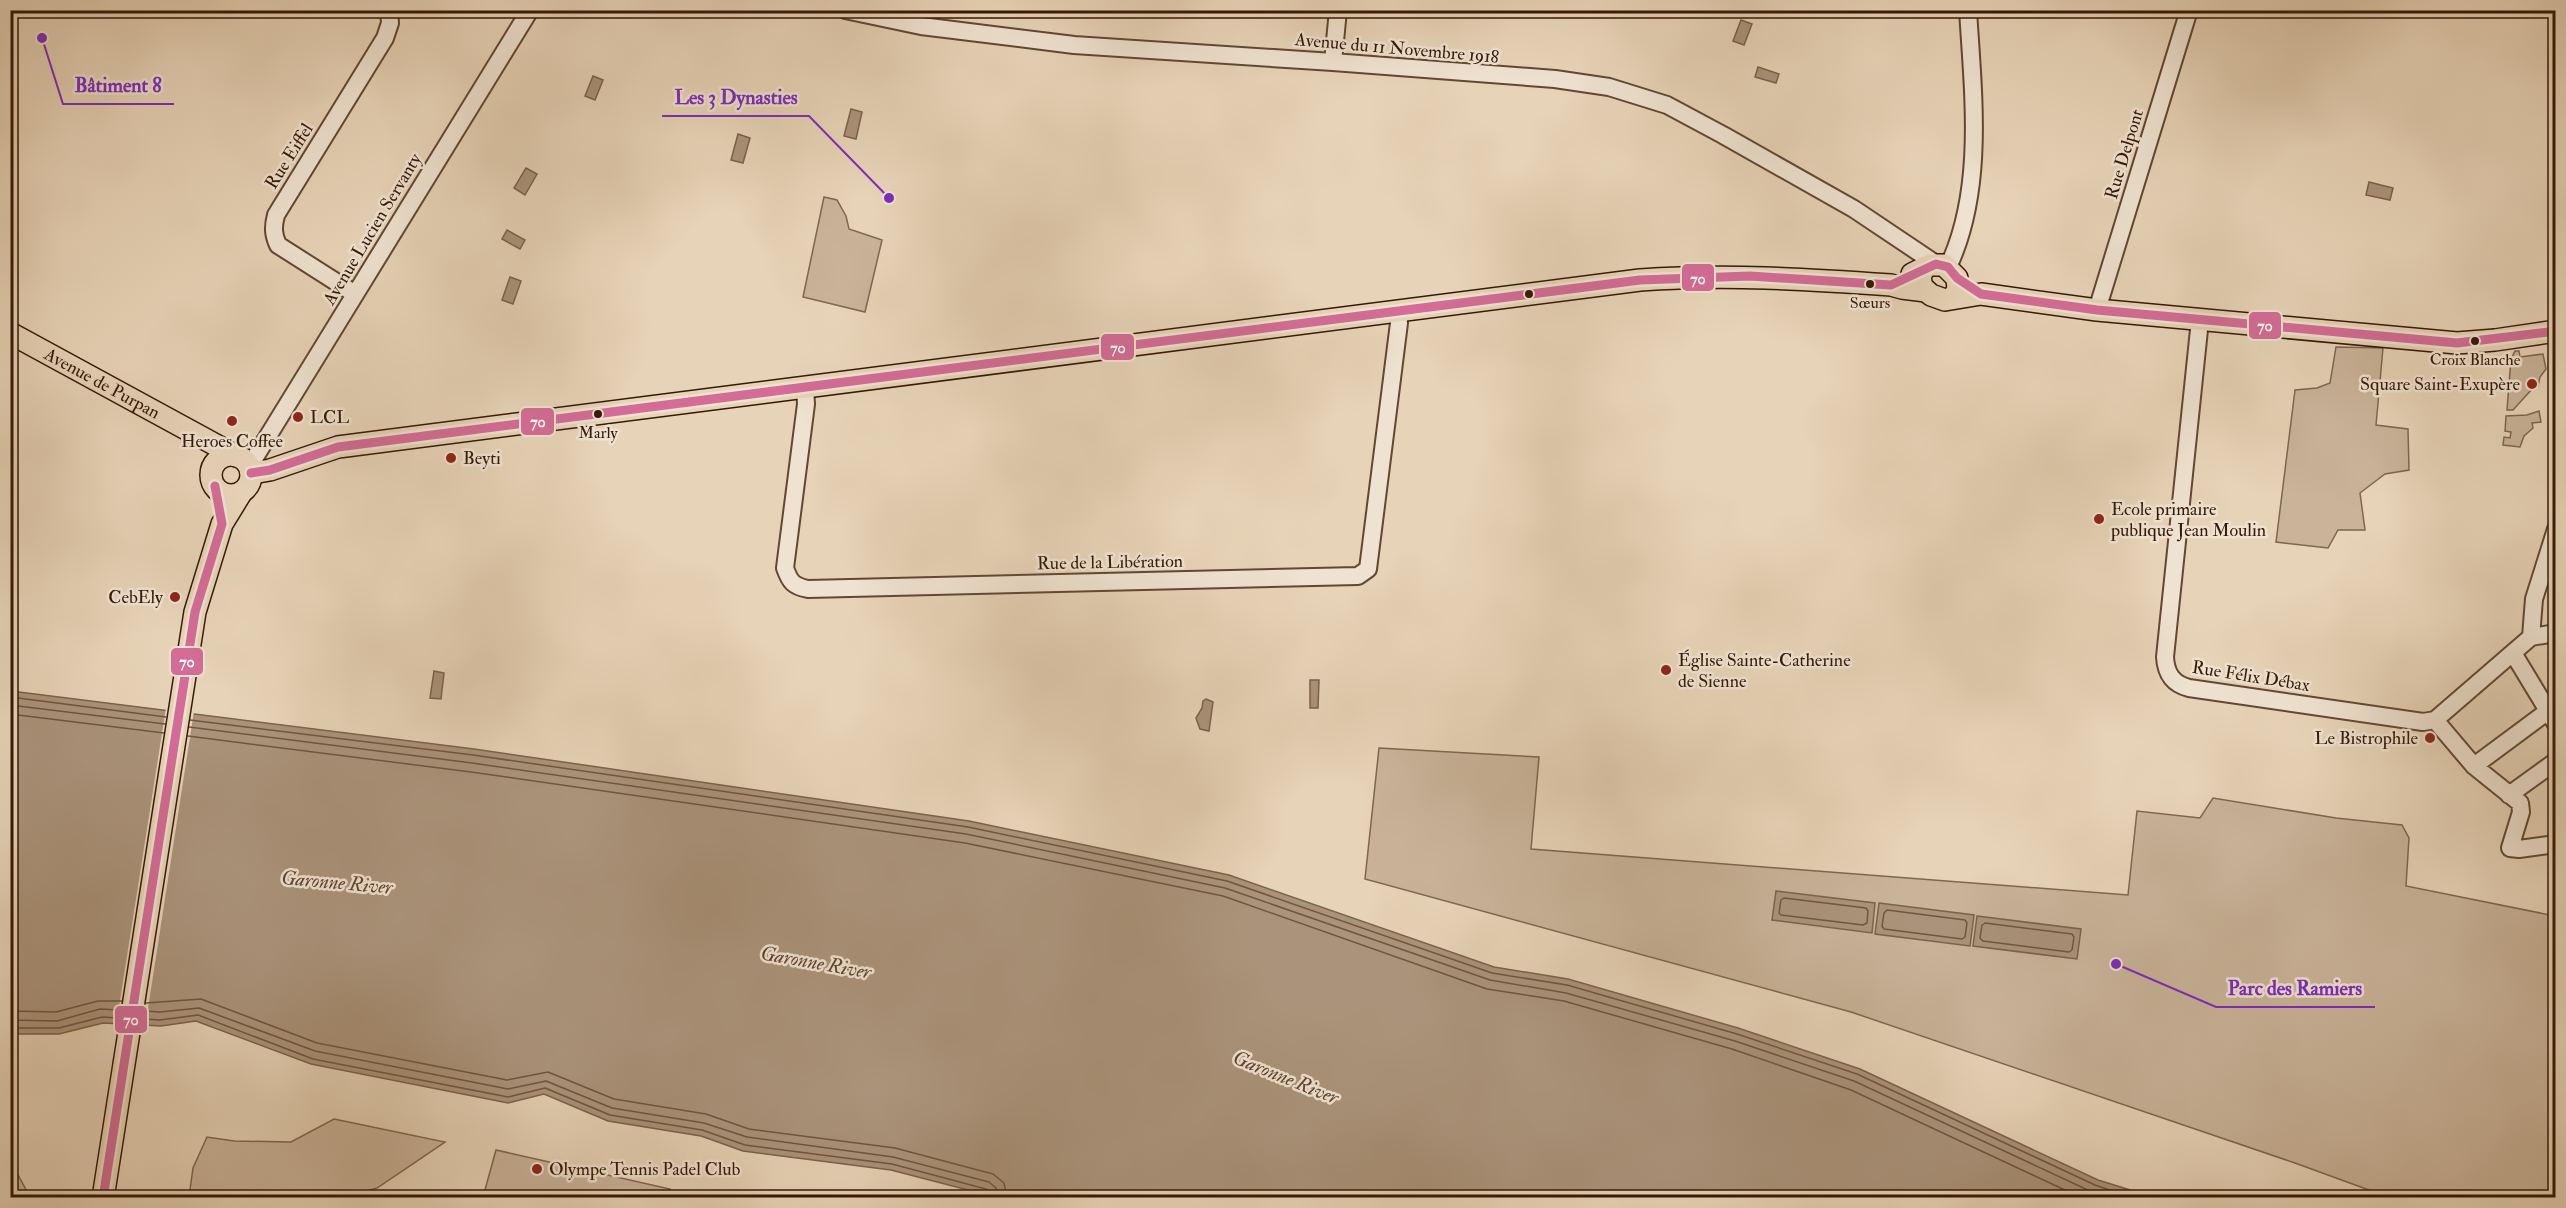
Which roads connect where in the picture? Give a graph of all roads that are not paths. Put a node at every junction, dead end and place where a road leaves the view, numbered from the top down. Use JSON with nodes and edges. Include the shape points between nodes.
{"nodes":[{"id":1,"x":389,"y":10,"type":"edge"},
{"id":2,"x":530,"y":10,"type":"edge"},
{"id":3,"x":845,"y":10,"type":"edge"},
{"id":4,"x":1338,"y":10,"type":"edge"},
{"id":5,"x":1968,"y":10,"type":"edge"},
{"id":6,"x":2189,"y":10,"type":"edge"},
{"id":7,"x":1333,"y":62,"type":"junction"},
{"id":8,"x":1906,"y":246,"type":"junction"},
{"id":9,"x":1935,"y":277,"type":"junction"},
{"id":10,"x":355,"y":294,"type":"junction"},
{"id":11,"x":1398,"y":310,"type":"junction"},
{"id":12,"x":2097,"y":310,"type":"junction"},
{"id":13,"x":2200,"y":320,"type":"junction"},
{"id":14,"x":2556,"y":331,"type":"edge"},
{"id":15,"x":10,"y":333,"type":"edge"},
{"id":16,"x":805,"y":387,"type":"junction"},
{"id":17,"x":195,"y":433,"type":"junction"},
{"id":18,"x":245,"y":466,"type":"junction"},
{"id":19,"x":213,"y":478,"type":"junction"},
{"id":20,"x":241,"y":493,"type":"junction"},
{"id":21,"x":222,"y":524,"type":"junction"},
{"id":22,"x":2556,"y":529,"type":"edge"},
{"id":23,"x":2556,"y":633,"type":"edge"},
{"id":24,"x":2530,"y":637,"type":"junction"},
{"id":25,"x":2513,"y":653,"type":"junction"},
{"id":26,"x":2552,"y":717,"type":"edge"},
{"id":27,"x":2435,"y":720,"type":"junction"},
{"id":28,"x":2556,"y":761,"type":"edge"},
{"id":29,"x":2474,"y":766,"type":"junction"},
{"id":30,"x":2509,"y":795,"type":"junction"},
{"id":31,"x":2556,"y":844,"type":"edge"},
{"id":32,"x":103,"y":1197,"type":"edge"}],
"edges":[{"from":1,"to":10,"type":"street","name":"Rue Eiffel","via":[[386,38],[276,215],[274,225],[278,245]]},
{"from":2,"to":10,"type":"street","name":"Avenue Lucien Servanty"},
{"from":3,"to":7,"type":"street","name":"Avenue du 11 Novembre 1918","via":[[921,26],[1074,45]]},
{"from":4,"to":7,"type":"street"},
{"from":5,"to":9,"type":"street","via":[[1973,145],[1969,191],[1957,243]]},
{"from":6,"to":12,"type":"street","name":"Rue Delpont"},
{"from":7,"to":8,"type":"street","name":"Avenue du 11 Novembre 1918","via":[[1555,79],[1609,87],[1657,102],[1854,209]]},
{"from":8,"to":9,"type":"street"},
{"from":8,"to":9,"type":"street","name":"Avenue du 11 Novembre 1918"},
{"from":9,"to":11,"type":"main road","via":[[1891,285],[1783,277],[1692,276]]},
{"from":9,"to":12,"type":"main road","via":[[1981,294]]},
{"from":10,"to":18,"type":"street","name":"Avenue Lucien Servanty"},
{"from":11,"to":16,"type":"main road"},
{"from":11,"to":16,"type":"street","name":"Rue de la Libération","via":[[1368,569],[1358,576],[796,587],[785,568]]},
{"from":12,"to":13,"type":"main road"},
{"from":13,"to":14,"type":"main road","via":[[2457,343]]},
{"from":13,"to":27,"type":"street","name":"Rue Félix Débax","via":[[2165,657],[2168,674],[2176,683],[2189,688],[2423,722]]},
{"from":15,"to":17,"type":"main road","name":"Avenue de Purpan"},
{"from":16,"to":18,"type":"main road","via":[[338,447],[270,470]]},
{"from":17,"to":18,"type":"main road","name":"Avenue de Purpan"},
{"from":17,"to":19,"type":"main road"},
{"from":18,"to":19,"type":"main road","via":[[221,458]]},
{"from":18,"to":20,"type":"main road","via":[[248,485]]},
{"from":19,"to":20,"type":"main road","via":[[224,494]]},
{"from":19,"to":21,"type":"main road"},
{"from":20,"to":21,"type":"main road"},
{"from":21,"to":32,"type":"main road","via":[[195,612]]},
{"from":22,"to":24,"type":"street","via":[[2534,599]]},
{"from":23,"to":24,"type":"street"},
{"from":24,"to":25,"type":"street"},
{"from":25,"to":26,"type":"street"},
{"from":25,"to":27,"type":"street"},
{"from":26,"to":29,"type":"street"},
{"from":27,"to":29,"type":"street"},
{"from":28,"to":30,"type":"street"},
{"from":29,"to":30,"type":"street"},
{"from":30,"to":31,"type":"street","via":[[2520,803],[2521,812],[2510,848]]}]}
